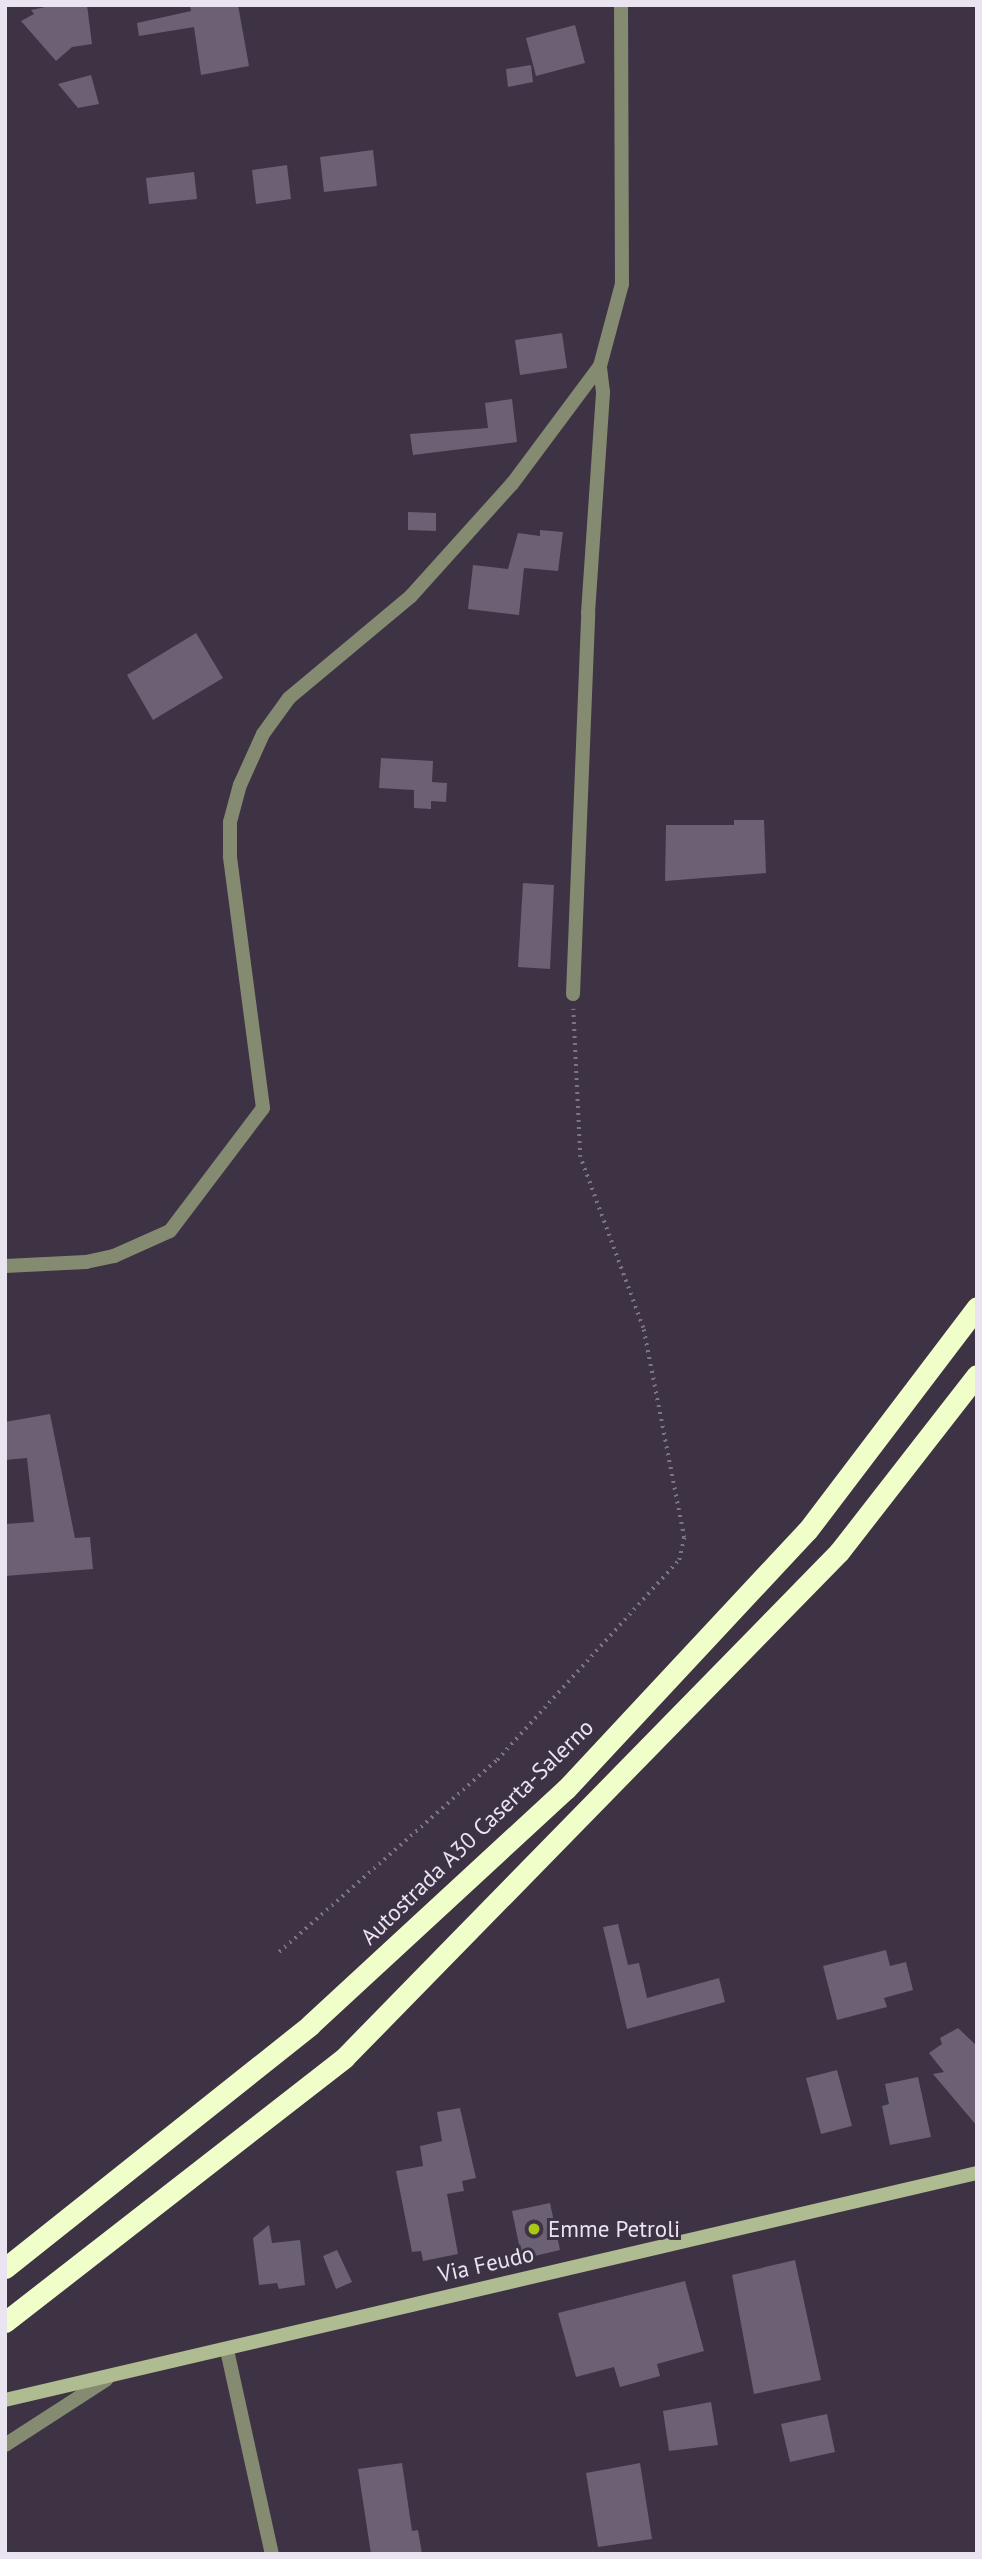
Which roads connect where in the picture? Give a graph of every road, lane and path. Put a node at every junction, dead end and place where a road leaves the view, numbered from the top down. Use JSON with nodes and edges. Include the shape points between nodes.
{"nodes":[{"id":1,"x":621,"y":5,"type":"edge"},
{"id":2,"x":600,"y":366,"type":"junction"},
{"id":3,"x":573,"y":994,"type":"joint"},
{"id":4,"x":5,"y":1266,"type":"edge"},
{"id":5,"x":977,"y":1307,"type":"edge"},
{"id":6,"x":977,"y":1375,"type":"edge"},
{"id":7,"x":279,"y":1952,"type":"dead end"},
{"id":8,"x":977,"y":2173,"type":"edge"},
{"id":9,"x":5,"y":2268,"type":"edge"},
{"id":10,"x":5,"y":2322,"type":"edge"},
{"id":11,"x":228,"y":2350,"type":"junction"},
{"id":12,"x":107,"y":2379,"type":"junction"},
{"id":13,"x":5,"y":2400,"type":"edge"},
{"id":14,"x":5,"y":2445,"type":"edge"},
{"id":15,"x":272,"y":2554,"type":"edge"}],
"edges":[{"from":1,"to":2,"type":"street","via":[[622,284]]},
{"from":2,"to":3,"type":"street","via":[[603,392]]},
{"from":2,"to":4,"type":"street","via":[[512,484],[451,553],[411,596],[302,685],[262,734],[240,785],[230,845],[262,1076],[262,1108],[256,1122],[170,1231],[114,1256],[86,1262]]},
{"from":3,"to":7,"type":"path","via":[[580,1157],[643,1328],[684,1538],[679,1560],[497,1760]]},
{"from":5,"to":9,"type":"highway","name":"Autostrada A30 Caserta-Salerno","via":[[807,1531],[566,1789],[310,2025]]},
{"from":6,"to":10,"type":"highway","via":[[839,1552],[344,2058]]},
{"from":8,"to":11,"type":"street","name":"Via Feudo"},
{"from":11,"to":12,"type":"street","name":"Via Feudo"},
{"from":11,"to":15,"type":"street"},
{"from":12,"to":13,"type":"street","name":"Via Feudo"},
{"from":12,"to":14,"type":"street"}]}
